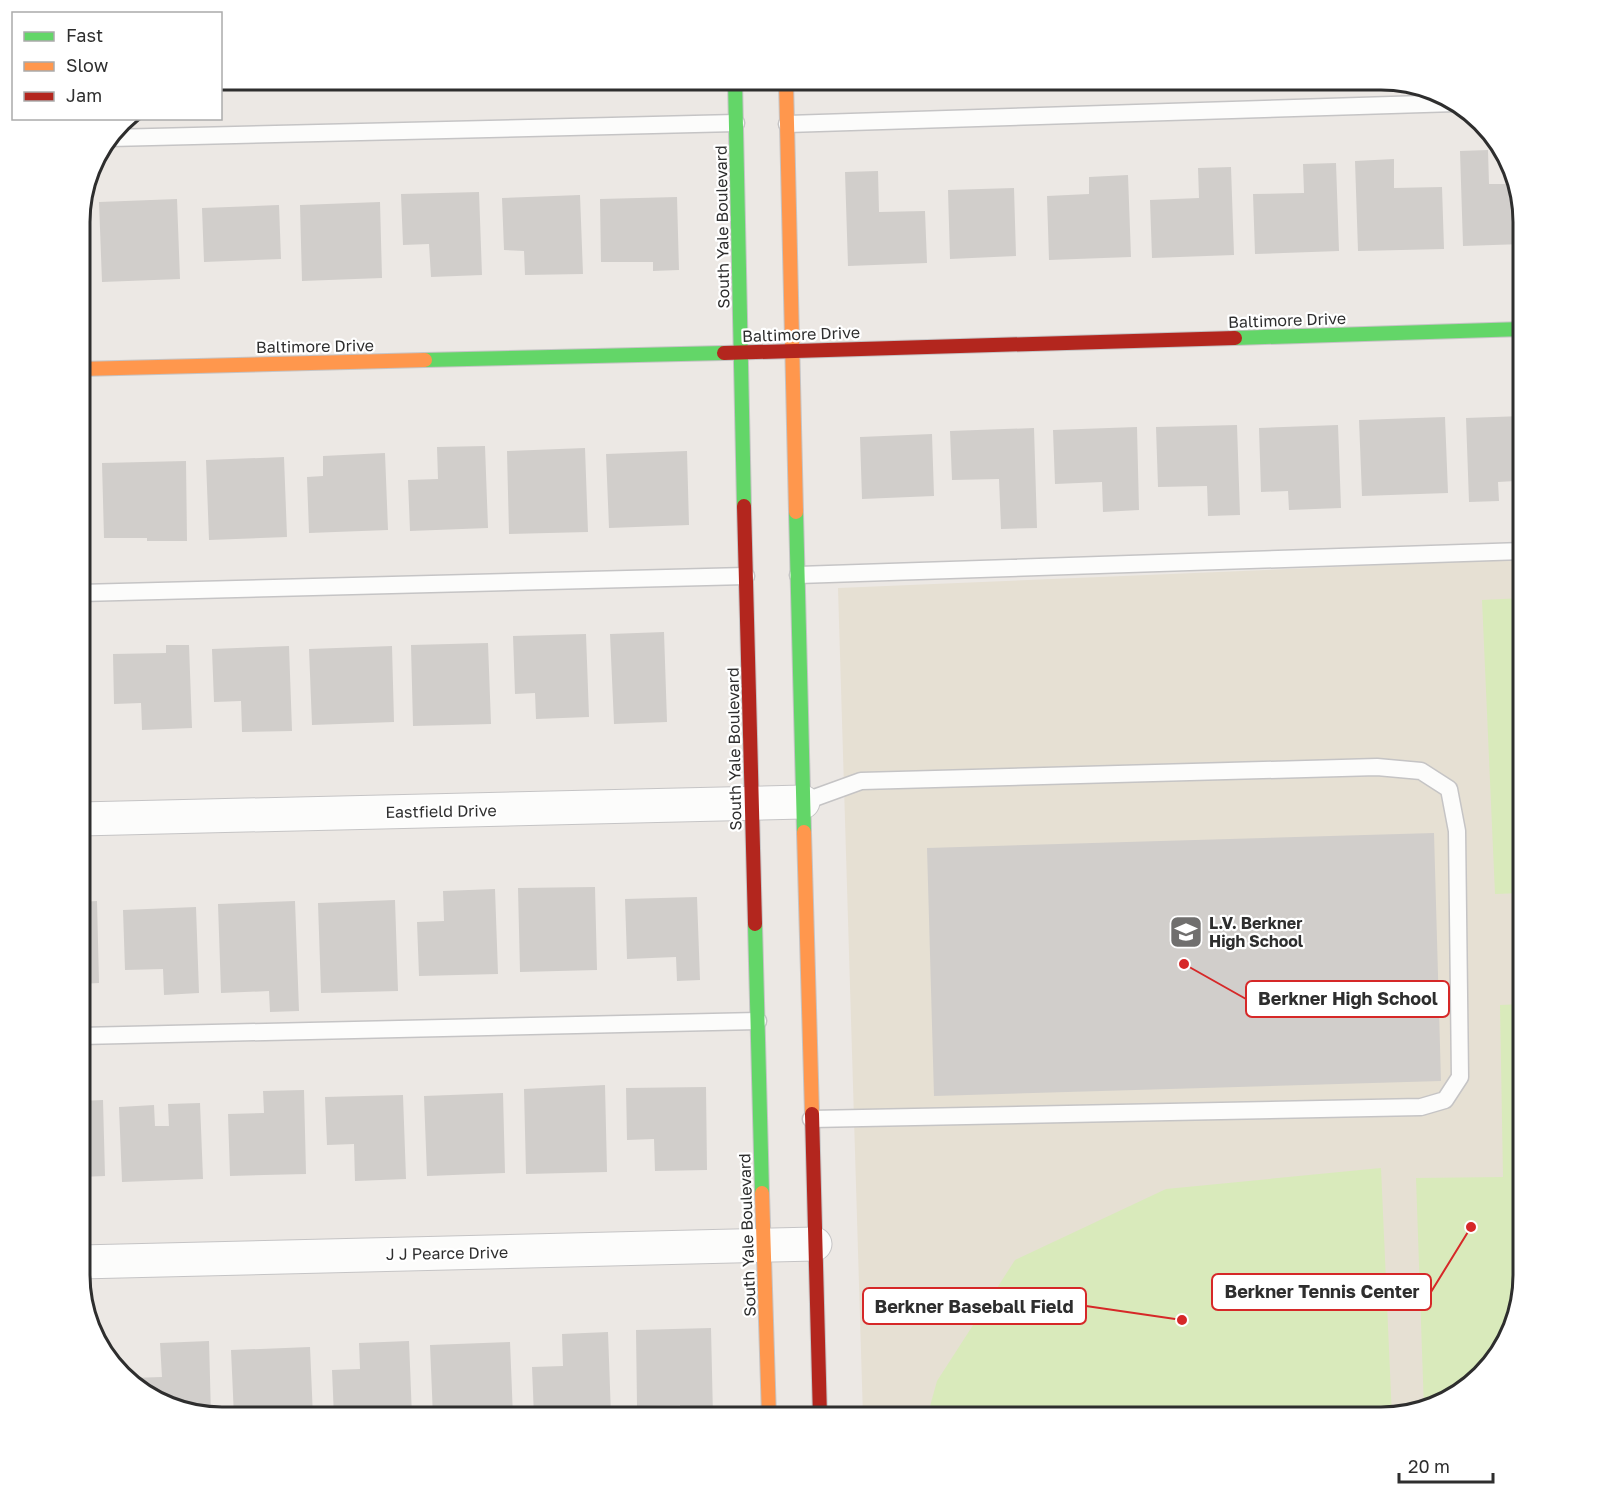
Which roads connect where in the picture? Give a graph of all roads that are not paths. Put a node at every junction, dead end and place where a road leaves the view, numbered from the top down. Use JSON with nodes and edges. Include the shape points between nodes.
{"nodes":[{"id":1,"x":735,"y":90,"type":"edge"},
{"id":2,"x":786,"y":90,"type":"edge"},
{"id":3,"x":1439,"y":104,"type":"edge"},
{"id":4,"x":736,"y":123,"type":"junction"},
{"id":5,"x":787,"y":124,"type":"junction"},
{"id":6,"x":121,"y":138,"type":"edge"},
{"id":7,"x":1513,"y":329,"type":"edge"},
{"id":8,"x":793,"y":351,"type":"junction"},
{"id":9,"x":741,"y":352,"type":"junction"},
{"id":10,"x":90,"y":369,"type":"edge"},
{"id":11,"x":1513,"y":551,"type":"edge"},
{"id":12,"x":798,"y":575,"type":"junction"},
{"id":13,"x":746,"y":576,"type":"junction"},
{"id":14,"x":90,"y":593,"type":"edge"},
{"id":15,"x":803,"y":802,"type":"junction"},
{"id":16,"x":751,"y":804,"type":"junction"},
{"id":17,"x":90,"y":819,"type":"edge"},
{"id":18,"x":758,"y":1021,"type":"junction"},
{"id":19,"x":90,"y":1036,"type":"edge"},
{"id":20,"x":812,"y":1119,"type":"junction"},
{"id":21,"x":815,"y":1244,"type":"junction"},
{"id":22,"x":764,"y":1245,"type":"junction"},
{"id":23,"x":90,"y":1262,"type":"edge"},
{"id":24,"x":769,"y":1407,"type":"edge"},
{"id":25,"x":820,"y":1407,"type":"edge"}],
"edges":[{"from":1,"to":4,"type":"street","name":"South Yale Boulevard"},
{"from":2,"to":5,"type":"street"},
{"from":3,"to":5,"type":"lane"},
{"from":4,"to":6,"type":"lane"},
{"from":4,"to":9,"type":"street","name":"South Yale Boulevard"},
{"from":5,"to":8,"type":"street"},
{"from":7,"to":8,"type":"street","name":"Baltimore Drive"},
{"from":8,"to":9,"type":"street","name":"Baltimore Drive"},
{"from":8,"to":12,"type":"street"},
{"from":9,"to":10,"type":"street","name":"Baltimore Drive"},
{"from":9,"to":13,"type":"street","name":"South Yale Boulevard"},
{"from":11,"to":12,"type":"lane"},
{"from":12,"to":15,"type":"street"},
{"from":13,"to":14,"type":"lane"},
{"from":13,"to":16,"type":"street","name":"South Yale Boulevard"},
{"from":15,"to":16,"type":"street","name":"Eastfield Drive"},
{"from":15,"to":20,"type":"street"},
{"from":15,"to":20,"type":"lane","via":[[861,781],[1377,767],[1421,771],[1449,789],[1457,831],[1460,1077],[1445,1100],[1421,1107]]},
{"from":16,"to":17,"type":"street","name":"Eastfield Drive"},
{"from":16,"to":18,"type":"street","name":"South Yale Boulevard"},
{"from":18,"to":19,"type":"lane"},
{"from":18,"to":22,"type":"street","name":"South Yale Boulevard"},
{"from":20,"to":21,"type":"street"},
{"from":21,"to":22,"type":"street","name":"J J Pearce Drive"},
{"from":21,"to":25,"type":"street"},
{"from":22,"to":23,"type":"street","name":"J J Pearce Drive"},
{"from":22,"to":24,"type":"street","name":"South Yale Boulevard"}]}
